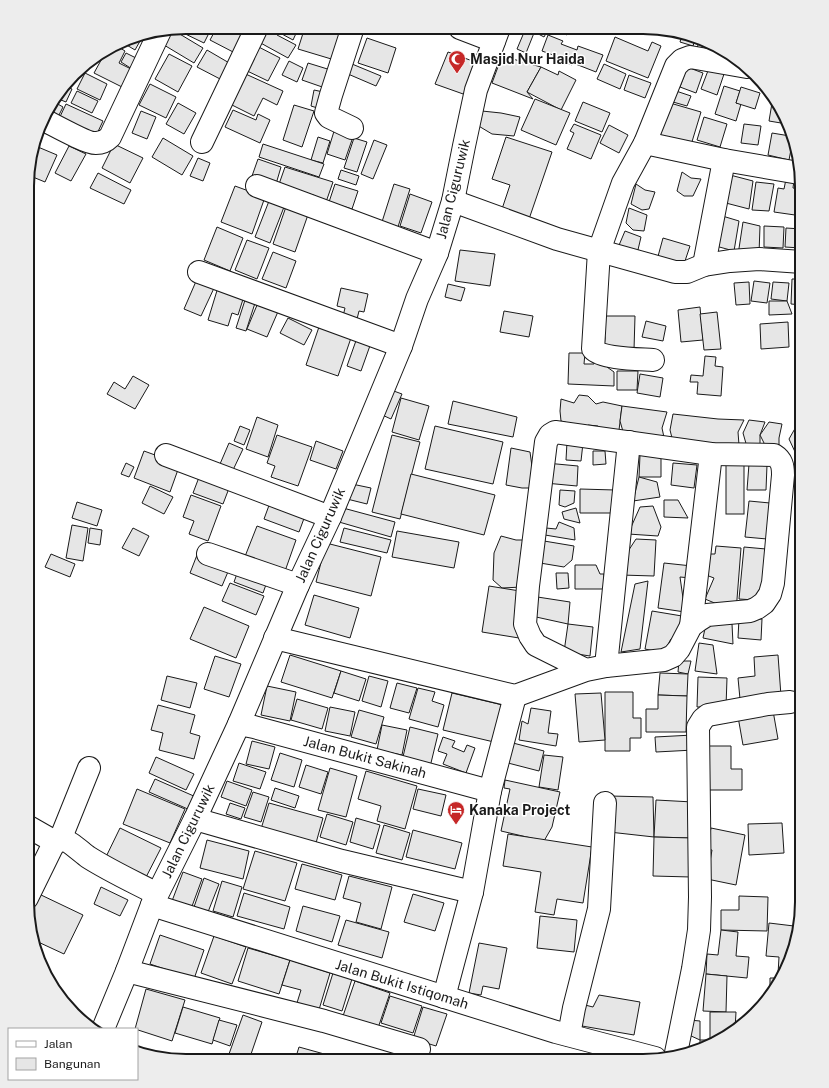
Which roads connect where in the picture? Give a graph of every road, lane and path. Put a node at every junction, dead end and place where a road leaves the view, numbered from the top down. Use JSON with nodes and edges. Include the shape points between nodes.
{"nodes":[{"id":1,"x":254,"y":34,"type":"edge"},
{"id":2,"x":351,"y":34,"type":"edge"},
{"id":3,"x":497,"y":35,"type":"edge"},
{"id":4,"x":157,"y":37,"type":"edge"},
{"id":5,"x":731,"y":63,"type":"edge"},
{"id":6,"x":49,"y":122,"type":"edge"},
{"id":7,"x":352,"y":128,"type":"dead end"},
{"id":8,"x":202,"y":142,"type":"dead end"},
{"id":9,"x":644,"y":143,"type":"junction"},
{"id":10,"x":724,"y":160,"type":"junction"},
{"id":11,"x":795,"y":172,"type":"edge"},
{"id":12,"x":257,"y":186,"type":"dead end"},
{"id":13,"x":453,"y":202,"type":"junction"},
{"id":14,"x":599,"y":251,"type":"junction"},
{"id":15,"x":437,"y":253,"type":"junction"},
{"id":16,"x":795,"y":262,"type":"edge"},
{"id":17,"x":704,"y":266,"type":"junction"},
{"id":18,"x":199,"y":272,"type":"dead end"},
{"id":19,"x":401,"y":346,"type":"junction"},
{"id":20,"x":653,"y":360,"type":"dead end"},
{"id":21,"x":629,"y":442,"type":"junction"},
{"id":22,"x":711,"y":454,"type":"junction"},
{"id":23,"x":166,"y":455,"type":"dead end"},
{"id":24,"x":330,"y":517,"type":"junction"},
{"id":25,"x":208,"y":554,"type":"dead end"},
{"id":26,"x":298,"y":585,"type":"junction"},
{"id":27,"x":691,"y":626,"type":"junction"},
{"id":28,"x":275,"y":638,"type":"junction"},
{"id":29,"x":596,"y":668,"type":"junction"},
{"id":30,"x":515,"y":696,"type":"junction"},
{"id":31,"x":790,"y":702,"type":"dead end"},
{"id":32,"x":240,"y":724,"type":"junction"},
{"id":33,"x":89,"y":768,"type":"dead end"},
{"id":34,"x":490,"y":791,"type":"junction"},
{"id":35,"x":605,"y":803,"type":"dead end"},
{"id":36,"x":195,"y":819,"type":"junction"},
{"id":37,"x":34,"y":829,"type":"edge"},
{"id":38,"x":58,"y":841,"type":"junction"},
{"id":39,"x":34,"y":885,"type":"edge"},
{"id":40,"x":472,"y":892,"type":"junction"},
{"id":41,"x":154,"y":899,"type":"junction"},
{"id":42,"x":127,"y":971,"type":"junction"},
{"id":43,"x":444,"y":997,"type":"junction"},
{"id":44,"x":103,"y":1028,"type":"edge"},
{"id":45,"x":569,"y":1035,"type":"junction"},
{"id":46,"x":420,"y":1049,"type":"dead end"},
{"id":47,"x":677,"y":1050,"type":"edge"},
{"id":48,"x":640,"y":1054,"type":"edge"}],
"edges":[{"from":1,"to":8,"type":"street"},
{"from":2,"to":7,"type":"street","via":[[326,113],[328,117]]},
{"from":3,"to":13,"type":"street","name":"Jalan Ciguruwik","via":[[476,90]]},
{"from":4,"to":6,"type":"street","via":[[106,141],[91,143]]},
{"from":5,"to":9,"type":"street","via":[[690,57],[682,60],[676,66]]},
{"from":9,"to":10,"type":"street"},
{"from":9,"to":14,"type":"street","via":[[626,176]]},
{"from":10,"to":11,"type":"street"},
{"from":10,"to":17,"type":"street"},
{"from":12,"to":15,"type":"street"},
{"from":13,"to":14,"type":"street"},
{"from":13,"to":15,"type":"street","name":"Jalan Ciguruwik"},
{"from":14,"to":17,"type":"street","via":[[675,272],[688,272]]},
{"from":14,"to":20,"type":"street","via":[[593,349],[616,358]]},
{"from":15,"to":19,"type":"street","name":"Jalan Ciguruwik","via":[[417,299]]},
{"from":16,"to":17,"type":"street","via":[[730,261]]},
{"from":18,"to":19,"type":"street"},
{"from":19,"to":24,"type":"street","name":"Jalan Ciguruwik"},
{"from":21,"to":22,"type":"street"},
{"from":21,"to":29,"type":"street"},
{"from":21,"to":29,"type":"street","via":[[555,432],[546,442],[525,624],[536,645]]},
{"from":22,"to":27,"type":"street"},
{"from":22,"to":27,"type":"street","via":[[774,455],[781,461],[783,475],[772,583],[770,594],[757,608],[750,611],[707,615]]},
{"from":23,"to":24,"type":"street"},
{"from":24,"to":26,"type":"street","name":"Jalan Ciguruwik"},
{"from":25,"to":26,"type":"street"},
{"from":26,"to":28,"type":"street","name":"Jalan Ciguruwik"},
{"from":27,"to":29,"type":"street","via":[[673,656],[664,660]]},
{"from":28,"to":30,"type":"street"},
{"from":28,"to":32,"type":"street","name":"Jalan Ciguruwik"},
{"from":29,"to":30,"type":"street"},
{"from":30,"to":34,"type":"street"},
{"from":31,"to":47,"type":"street","via":[[708,715],[698,727],[699,930]]},
{"from":32,"to":34,"type":"street","name":"Jalan Bukit Sakinah"},
{"from":32,"to":36,"type":"street","name":"Jalan Ciguruwik"},
{"from":33,"to":38,"type":"street"},
{"from":34,"to":40,"type":"street"},
{"from":35,"to":45,"type":"street","via":[[599,909]]},
{"from":36,"to":40,"type":"street","via":[[342,861]]},
{"from":36,"to":41,"type":"street","name":"Jalan Ciguruwik"},
{"from":37,"to":38,"type":"street","name":"Jalan Bukit Istiqomah"},
{"from":38,"to":39,"type":"street"},
{"from":38,"to":41,"type":"street","name":"Jalan Bukit Istiqomah","via":[[64,840]]},
{"from":40,"to":43,"type":"street"},
{"from":41,"to":42,"type":"street","name":"Jalan Ciguruwik"},
{"from":41,"to":43,"type":"street","name":"Jalan Bukit Istiqomah"},
{"from":42,"to":44,"type":"street","name":"Jalan Ciguruwik"},
{"from":42,"to":46,"type":"street","via":[[324,1021]]},
{"from":43,"to":45,"type":"street","name":"Jalan Bukit Istiqomah"},
{"from":45,"to":48,"type":"street","name":"Jalan Bukit Istiqomah"}]}
